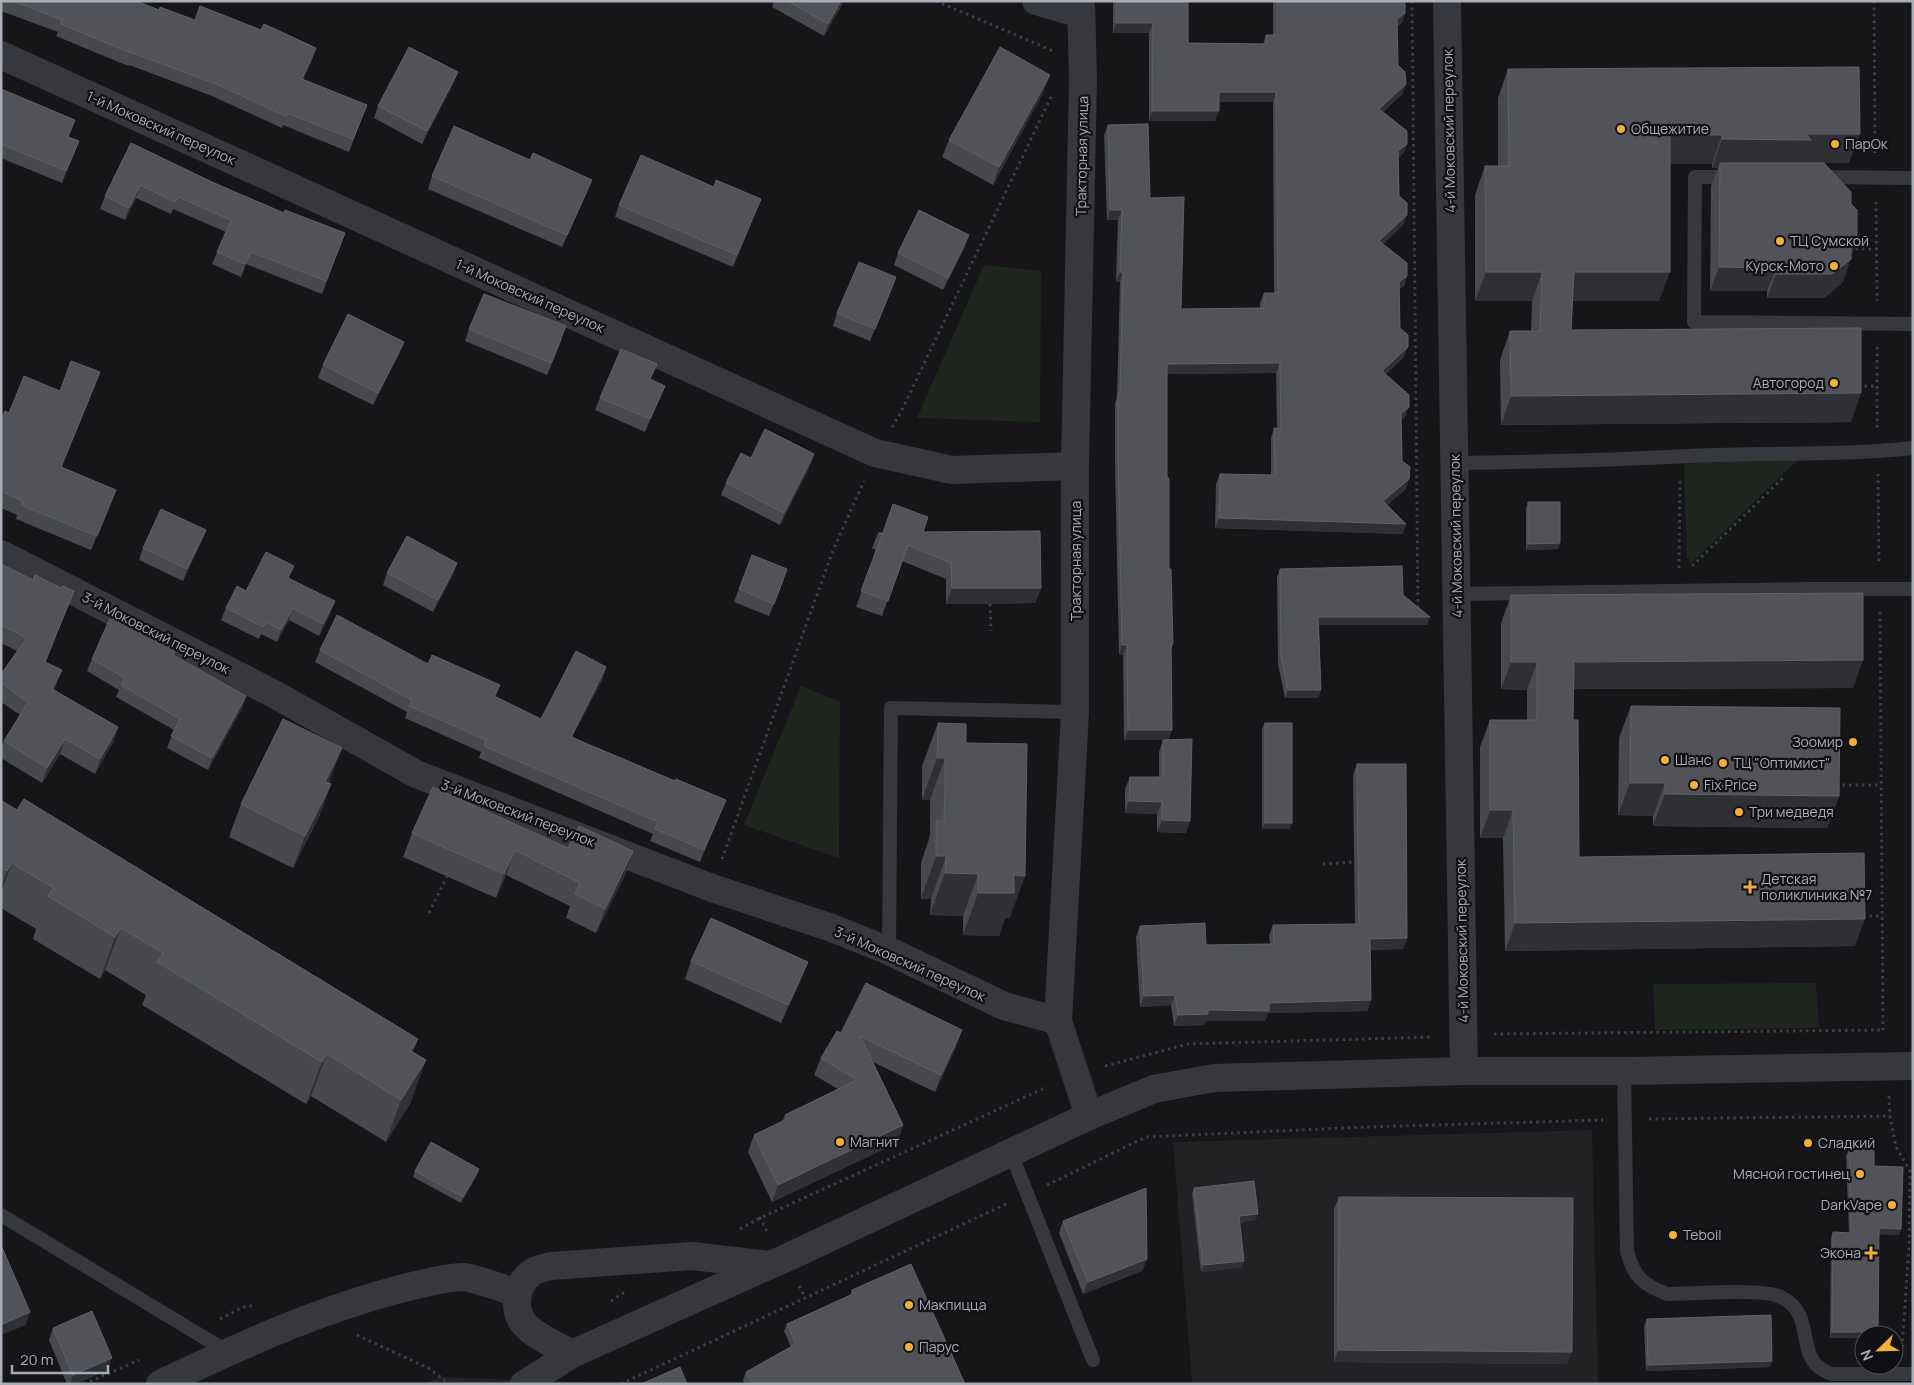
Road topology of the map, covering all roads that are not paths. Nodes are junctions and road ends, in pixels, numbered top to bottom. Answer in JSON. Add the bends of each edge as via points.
{"nodes":[{"id":1,"x":1036,"y":1,"type":"edge"},
{"id":2,"x":1447,"y":1,"type":"edge"},
{"id":3,"x":1081,"y":8,"type":"edge"},
{"id":4,"x":1,"y":55,"type":"edge"},
{"id":5,"x":1742,"y":177,"type":"edge"},
{"id":6,"x":1809,"y":177,"type":"edge"},
{"id":7,"x":1913,"y":178,"type":"edge"},
{"id":8,"x":1913,"y":324,"type":"edge"},
{"id":9,"x":1913,"y":448,"type":"edge"},
{"id":10,"x":1455,"y":463,"type":"junction"},
{"id":11,"x":1075,"y":466,"type":"junction"},
{"id":12,"x":1,"y":554,"type":"edge"},
{"id":13,"x":1913,"y":589,"type":"edge"},
{"id":14,"x":1456,"y":594,"type":"junction"},
{"id":15,"x":1075,"y":712,"type":"junction"},
{"id":16,"x":889,"y":951,"type":"junction"},
{"id":17,"x":1058,"y":1021,"type":"junction"},
{"id":18,"x":1900,"y":1066,"type":"edge"},
{"id":19,"x":1464,"y":1071,"type":"junction"},
{"id":20,"x":1624,"y":1071,"type":"junction"},
{"id":21,"x":1088,"y":1116,"type":"junction"},
{"id":22,"x":1011,"y":1153,"type":"junction"},
{"id":23,"x":1,"y":1215,"type":"edge"},
{"id":24,"x":777,"y":1262,"type":"junction"},
{"id":25,"x":518,"y":1293,"type":"junction"},
{"id":26,"x":228,"y":1352,"type":"junction"},
{"id":27,"x":572,"y":1354,"type":"junction"},
{"id":28,"x":1093,"y":1360,"type":"dead end"},
{"id":29,"x":1907,"y":1374,"type":"edge"},
{"id":30,"x":160,"y":1384,"type":"edge"},
{"id":31,"x":524,"y":1384,"type":"edge"}],
"edges":[{"from":1,"to":3,"type":"street"},
{"from":2,"to":10,"type":"street","name":"4-й Моковский переулок"},
{"from":3,"to":11,"type":"street","name":"Тракторная улица","via":[[1083,62]]},
{"from":4,"to":11,"type":"street","name":"1-й Моковский переулок","via":[[875,453],[952,470]]},
{"from":5,"to":8,"type":"lane","via":[[1695,177],[1694,322]]},
{"from":6,"to":7,"type":"lane"},
{"from":9,"to":10,"type":"lane","via":[[1878,452]]},
{"from":10,"to":14,"type":"street","name":"4-й Моковский переулок"},
{"from":11,"to":15,"type":"street","name":"Тракторная улица"},
{"from":12,"to":16,"type":"street","name":"3-й Моковский переулок","via":[[274,694],[416,774],[712,888],[832,928]]},
{"from":13,"to":14,"type":"lane"},
{"from":14,"to":19,"type":"street","name":"4-й Моковский переулок"},
{"from":15,"to":16,"type":"lane","via":[[891,708]]},
{"from":15,"to":17,"type":"street","name":"Тракторная улица"},
{"from":16,"to":17,"type":"street","name":"3-й Моковский переулок","via":[[1004,1006]]},
{"from":17,"to":21,"type":"street","name":"Тракторная улица"},
{"from":18,"to":20,"type":"street"},
{"from":19,"to":20,"type":"street"},
{"from":19,"to":21,"type":"street","via":[[1214,1078],[1154,1089]]},
{"from":20,"to":29,"type":"lane","via":[[1627,1251],[1639,1278],[1667,1294],[1765,1292],[1794,1308],[1803,1322],[1809,1356],[1822,1371],[1832,1374]]},
{"from":21,"to":22,"type":"street"},
{"from":22,"to":24,"type":"street"},
{"from":22,"to":28,"type":"lane"},
{"from":23,"to":26,"type":"lane"},
{"from":24,"to":25,"type":"street","via":[[692,1256],[552,1266],[530,1274]]},
{"from":24,"to":27,"type":"street"},
{"from":25,"to":26,"type":"street","via":[[464,1277],[422,1284],[374,1296]]},
{"from":25,"to":27,"type":"street","via":[[519,1316],[526,1326]]},
{"from":26,"to":30,"type":"street"},
{"from":27,"to":31,"type":"street"}]}
